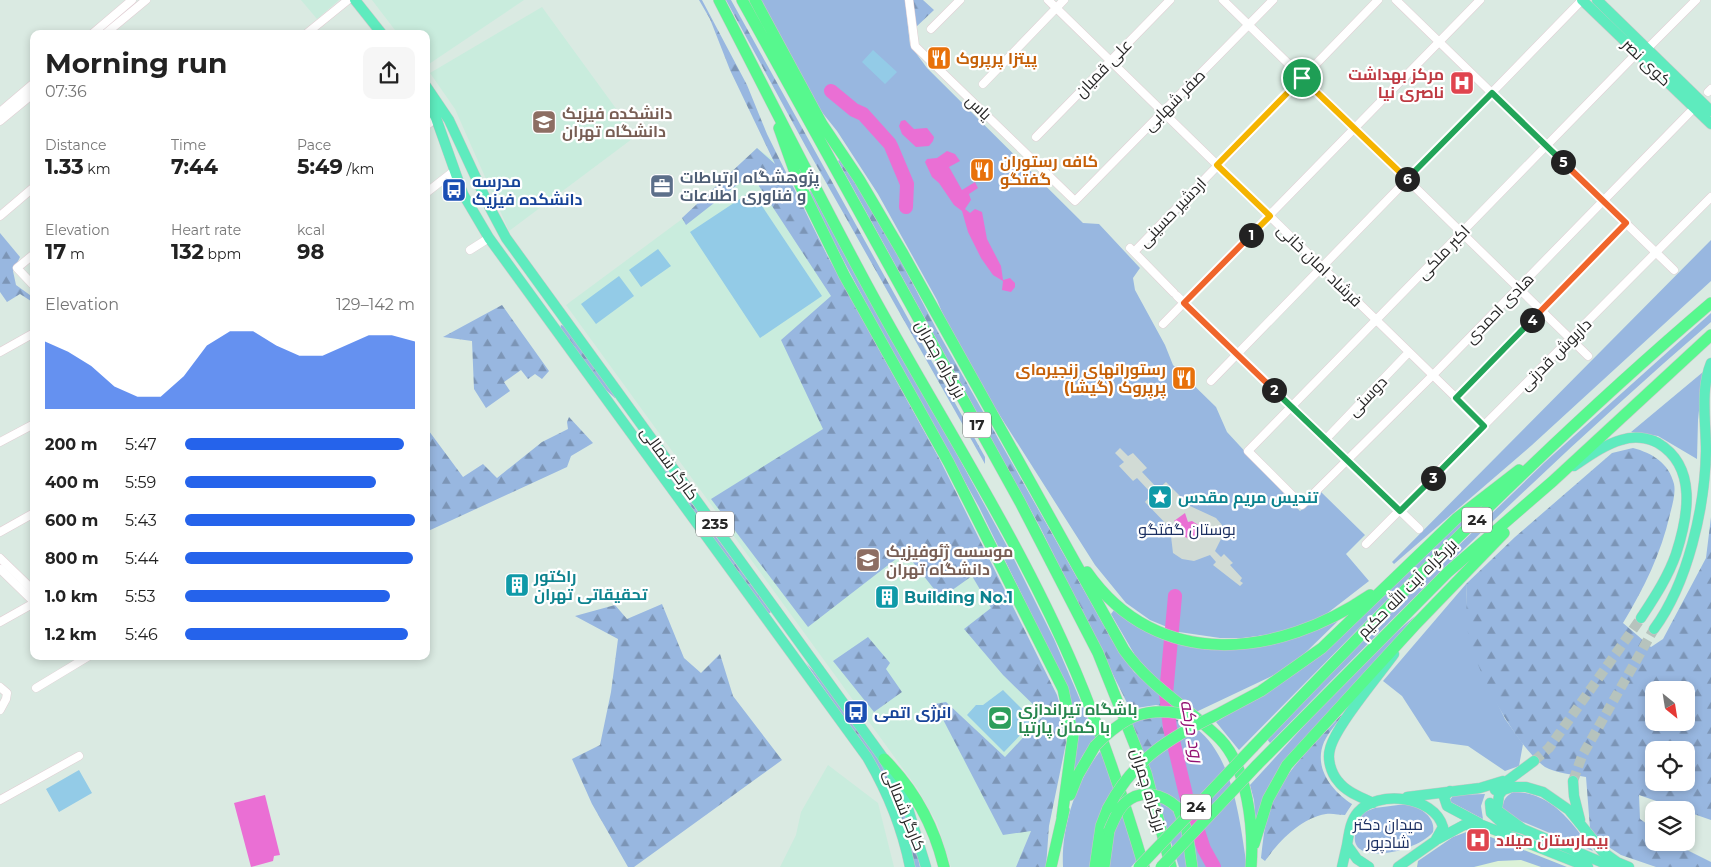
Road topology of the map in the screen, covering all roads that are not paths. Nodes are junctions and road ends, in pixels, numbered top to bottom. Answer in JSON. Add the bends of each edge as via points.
{"nodes":[{"id":1,"x":132,"y":0,"type":"edge"},
{"id":2,"x":146,"y":0,"type":"edge"},
{"id":3,"x":348,"y":0,"type":"edge"},
{"id":4,"x":355,"y":0,"type":"edge"},
{"id":5,"x":719,"y":0,"type":"edge"},
{"id":6,"x":742,"y":0,"type":"edge"},
{"id":7,"x":755,"y":0,"type":"edge"},
{"id":8,"x":909,"y":0,"type":"edge"},
{"id":9,"x":960,"y":0,"type":"edge"},
{"id":10,"x":1048,"y":0,"type":"edge"},
{"id":11,"x":1064,"y":0,"type":"edge"},
{"id":12,"x":1170,"y":0,"type":"edge"},
{"id":13,"x":1223,"y":0,"type":"edge"},
{"id":14,"x":1273,"y":0,"type":"edge"},
{"id":15,"x":1378,"y":0,"type":"edge"},
{"id":16,"x":1396,"y":0,"type":"edge"},
{"id":17,"x":1480,"y":0,"type":"edge"},
{"id":18,"x":1582,"y":0,"type":"edge"},
{"id":19,"x":1597,"y":0,"type":"edge"},
{"id":20,"x":1696,"y":0,"type":"edge"},
{"id":21,"x":1056,"y":8,"type":"junction"},
{"id":22,"x":1248,"y":25,"type":"junction"},
{"id":23,"x":931,"y":29,"type":"dead end"},
{"id":24,"x":97,"y":30,"type":"edge"},
{"id":25,"x":110,"y":30,"type":"edge"},
{"id":26,"x":311,"y":30,"type":"edge"},
{"id":27,"x":379,"y":30,"type":"edge"},
{"id":28,"x":1440,"y":42,"type":"junction"},
{"id":29,"x":1648,"y":49,"type":"junction"},
{"id":30,"x":1637,"y":53,"type":"junction"},
{"id":31,"x":1110,"y":61,"type":"junction"},
{"id":32,"x":1302,"y":78,"type":"junction"},
{"id":33,"x":762,"y":84,"type":"junction"},
{"id":34,"x":983,"y":84,"type":"dead end"},
{"id":35,"x":30,"y":86,"type":"edge"},
{"id":36,"x":430,"y":91,"type":"edge"},
{"id":37,"x":1492,"y":93,"type":"junction"},
{"id":38,"x":30,"y":96,"type":"edge"},
{"id":39,"x":430,"y":106,"type":"edge"},
{"id":40,"x":1694,"y":108,"type":"junction"},
{"id":41,"x":1711,"y":111,"type":"edge"},
{"id":42,"x":0,"y":112,"type":"edge"},
{"id":43,"x":1163,"y":112,"type":"junction"},
{"id":44,"x":436,"y":118,"type":"junction"},
{"id":45,"x":0,"y":121,"type":"edge"},
{"id":46,"x":430,"y":123,"type":"edge"},
{"id":47,"x":1711,"y":124,"type":"edge"},
{"id":48,"x":1355,"y":129,"type":"junction"},
{"id":49,"x":1036,"y":137,"type":"dead end"},
{"id":50,"x":1546,"y":146,"type":"junction"},
{"id":51,"x":461,"y":147,"type":"junction"},
{"id":52,"x":447,"y":152,"type":"junction"},
{"id":53,"x":1217,"y":165,"type":"junction"},
{"id":54,"x":454,"y":171,"type":"junction"},
{"id":55,"x":1408,"y":180,"type":"junction"},
{"id":56,"x":30,"y":190,"type":"edge"},
{"id":57,"x":430,"y":190,"type":"edge"},
{"id":58,"x":1711,"y":197,"type":"edge"},
{"id":59,"x":1075,"y":201,"type":"joint"},
{"id":60,"x":1603,"y":201,"type":"junction"},
{"id":61,"x":0,"y":216,"type":"edge"},
{"id":62,"x":1270,"y":216,"type":"junction"},
{"id":63,"x":1626,"y":223,"type":"junction"},
{"id":64,"x":1462,"y":233,"type":"junction"},
{"id":65,"x":489,"y":238,"type":"junction"},
{"id":66,"x":470,"y":250,"type":"dead end"},
{"id":67,"x":1656,"y":253,"type":"junction"},
{"id":68,"x":30,"y":257,"type":"edge"},
{"id":69,"x":1322,"y":267,"type":"junction"},
{"id":70,"x":1674,"y":270,"type":"dead end"},
{"id":71,"x":30,"y":282,"type":"edge"},
{"id":72,"x":1518,"y":288,"type":"junction"},
{"id":73,"x":1711,"y":297,"type":"edge"},
{"id":74,"x":1184,"y":303,"type":"junction"},
{"id":75,"x":1711,"y":303,"type":"edge"},
{"id":76,"x":1541,"y":310,"type":"junction"},
{"id":77,"x":1376,"y":320,"type":"junction"},
{"id":78,"x":1691,"y":320,"type":"junction"},
{"id":79,"x":1163,"y":324,"type":"dead end"},
{"id":80,"x":30,"y":335,"type":"edge"},
{"id":81,"x":1711,"y":335,"type":"edge"},
{"id":82,"x":1571,"y":339,"type":"junction"},
{"id":83,"x":0,"y":352,"type":"edge"},
{"id":84,"x":1409,"y":352,"type":"junction"},
{"id":85,"x":1237,"y":354,"type":"junction"},
{"id":86,"x":1588,"y":356,"type":"dead end"},
{"id":87,"x":1711,"y":363,"type":"edge"},
{"id":88,"x":1433,"y":375,"type":"junction"},
{"id":89,"x":1211,"y":381,"type":"dead end"},
{"id":90,"x":1456,"y":398,"type":"junction"},
{"id":91,"x":1292,"y":407,"type":"junction"},
{"id":92,"x":30,"y":426,"type":"edge"},
{"id":93,"x":1484,"y":426,"type":"junction"},
{"id":94,"x":1325,"y":440,"type":"junction"},
{"id":95,"x":1557,"y":440,"type":"junction"},
{"id":96,"x":0,"y":442,"type":"edge"},
{"id":97,"x":1347,"y":461,"type":"junction"},
{"id":98,"x":1553,"y":481,"type":"junction"},
{"id":99,"x":1302,"y":506,"type":"joint"},
{"id":100,"x":1400,"y":511,"type":"junction"},
{"id":101,"x":30,"y":515,"type":"edge"},
{"id":102,"x":1419,"y":529,"type":"dead end"},
{"id":103,"x":0,"y":532,"type":"edge"},
{"id":104,"x":1063,"y":537,"type":"junction"},
{"id":105,"x":1366,"y":544,"type":"dead end"},
{"id":106,"x":0,"y":558,"type":"edge"},
{"id":107,"x":0,"y":569,"type":"edge"},
{"id":108,"x":1392,"y":580,"type":"junction"},
{"id":109,"x":30,"y":587,"type":"edge"},
{"id":110,"x":30,"y":599,"type":"edge"},
{"id":111,"x":1652,"y":600,"type":"junction"},
{"id":112,"x":30,"y":605,"type":"edge"},
{"id":113,"x":1667,"y":608,"type":"junction"},
{"id":114,"x":1640,"y":618,"type":"tunnel mouth"},
{"id":115,"x":0,"y":622,"type":"edge"},
{"id":116,"x":1416,"y":624,"type":"junction"},
{"id":117,"x":1654,"y":629,"type":"tunnel mouth"},
{"id":118,"x":803,"y":645,"type":"junction"},
{"id":119,"x":792,"y":653,"type":"junction"},
{"id":120,"x":85,"y":660,"type":"edge"},
{"id":121,"x":0,"y":688,"type":"edge"},
{"id":122,"x":36,"y":688,"type":"dead end"},
{"id":123,"x":0,"y":710,"type":"edge"},
{"id":124,"x":1193,"y":716,"type":"junction"},
{"id":125,"x":79,"y":756,"type":"dead end"},
{"id":126,"x":884,"y":759,"type":"junction"},
{"id":127,"x":1534,"y":761,"type":"tunnel mouth"},
{"id":128,"x":1507,"y":780,"type":"junction"},
{"id":129,"x":1573,"y":781,"type":"tunnel mouth"},
{"id":130,"x":1450,"y":792,"type":"junction"},
{"id":131,"x":1404,"y":798,"type":"junction"},
{"id":132,"x":0,"y":800,"type":"edge"},
{"id":133,"x":1373,"y":803,"type":"junction"},
{"id":134,"x":1062,"y":817,"type":"junction"},
{"id":135,"x":1581,"y":823,"type":"junction"},
{"id":136,"x":1482,"y":825,"type":"junction"},
{"id":137,"x":1523,"y":829,"type":"junction"},
{"id":138,"x":1435,"y":840,"type":"junction"},
{"id":139,"x":1057,"y":843,"type":"junction"},
{"id":140,"x":1347,"y":845,"type":"junction"},
{"id":141,"x":1252,"y":848,"type":"junction"},
{"id":142,"x":910,"y":867,"type":"edge"},
{"id":143,"x":926,"y":867,"type":"edge"},
{"id":144,"x":944,"y":867,"type":"edge"},
{"id":145,"x":1051,"y":867,"type":"edge"},
{"id":146,"x":1057,"y":867,"type":"edge"},
{"id":147,"x":1095,"y":867,"type":"edge"},
{"id":148,"x":1104,"y":867,"type":"edge"},
{"id":149,"x":1139,"y":867,"type":"edge"},
{"id":150,"x":1144,"y":867,"type":"edge"},
{"id":151,"x":1161,"y":867,"type":"edge"},
{"id":152,"x":1172,"y":867,"type":"edge"},
{"id":153,"x":1192,"y":867,"type":"edge"},
{"id":154,"x":1250,"y":867,"type":"edge"},
{"id":155,"x":1342,"y":867,"type":"edge"},
{"id":156,"x":1369,"y":867,"type":"edge"},
{"id":157,"x":1398,"y":867,"type":"edge"},
{"id":158,"x":1588,"y":867,"type":"edge"},
{"id":159,"x":1613,"y":867,"type":"edge"},
{"id":160,"x":1629,"y":867,"type":"edge"}],
"edges":[{"from":1,"to":24,"type":"street"},
{"from":2,"to":25,"type":"street"},
{"from":3,"to":26,"type":"street"},
{"from":4,"to":27,"type":"main road"},
{"from":5,"to":33,"type":"highway","name":"بزرگراه چمران","number":"17"},
{"from":6,"to":152,"type":"highway","name":"بزرگراه چمران","number":"17","via":[[1020,502],[1098,653],[1146,773]]},
{"from":7,"to":104,"type":"highway","via":[[822,124],[859,179]]},
{"from":8,"to":59,"type":"street","name":"یاس","via":[[915,46]]},
{"from":9,"to":23,"type":"street"},
{"from":10,"to":21,"type":"street","name":"فرشاد امان خانی"},
{"from":11,"to":21,"type":"street"},
{"from":12,"to":31,"type":"street","name":"علی قمیان"},
{"from":13,"to":22,"type":"street"},
{"from":14,"to":22,"type":"street","name":"صفر شهابی"},
{"from":15,"to":32,"type":"street","name":"اردشیر حسینی"},
{"from":16,"to":28,"type":"street"},
{"from":17,"to":28,"type":"street"},
{"from":18,"to":30,"type":"main road","name":"کوی نصر"},
{"from":18,"to":37,"type":"street"},
{"from":19,"to":29,"type":"main road","name":"کوی نصر"},
{"from":20,"to":29,"type":"street"},
{"from":21,"to":31,"type":"street","name":"فرشاد امان خانی"},
{"from":21,"to":34,"type":"street"},
{"from":22,"to":32,"type":"street"},
{"from":22,"to":43,"type":"street","name":"صفر شهابی"},
{"from":28,"to":37,"type":"street"},
{"from":28,"to":48,"type":"street"},
{"from":29,"to":41,"type":"main road","name":"کوی نصر"},
{"from":30,"to":40,"type":"main road","name":"کوی نصر"},
{"from":30,"to":50,"type":"street","name":"اکبر ملکی"},
{"from":31,"to":43,"type":"street","name":"فرشاد امان خانی"},
{"from":31,"to":49,"type":"street","name":"علی قمیان"},
{"from":32,"to":48,"type":"street"},
{"from":32,"to":53,"type":"street","name":"اردشیر حسینی"},
{"from":33,"to":134,"type":"highway","via":[[798,181],[822,232],[949,463],[1063,689],[1073,736]]},
{"from":33,"to":150,"type":"highway","name":"بزرگراه چمران","number":"17","via":[[870,292],[984,490],[1039,596],[1075,671],[1122,794]]},
{"from":35,"to":42,"type":"street"},
{"from":36,"to":51,"type":"main road","name":"کارگر شمالی","number":"235","via":[[445,112]]},
{"from":37,"to":50,"type":"street"},
{"from":37,"to":55,"type":"street"},
{"from":38,"to":45,"type":"street"},
{"from":39,"to":44,"type":"main road","name":"کارگر شمالی","number":"235"},
{"from":40,"to":47,"type":"main road","name":"کوی نصر"},
{"from":40,"to":60,"type":"street","name":"هادی احمدی"},
{"from":43,"to":53,"type":"street","name":"فرشاد امان خانی"},
{"from":43,"to":59,"type":"street","name":"صفر شهابی"},
{"from":44,"to":46,"type":"street"},
{"from":44,"to":52,"type":"main road","name":"کارگر شمالی","number":"235"},
{"from":48,"to":55,"type":"street"},
{"from":48,"to":62,"type":"street"},
{"from":50,"to":60,"type":"street"},
{"from":50,"to":64,"type":"street","name":"اکبر ملکی"},
{"from":51,"to":52,"type":"main road","via":[[454,146]]},
{"from":51,"to":118,"type":"main road","name":"کارگر شمالی","number":"235","via":[[506,238]]},
{"from":52,"to":54,"type":"main road","name":"کارگر شمالی","number":"235"},
{"from":53,"to":62,"type":"street","name":"فرشاد امان خانی"},
{"from":53,"to":74,"type":"street","name":"اردشیر حسینی","via":[[1132,250]]},
{"from":54,"to":57,"type":"street"},
{"from":54,"to":65,"type":"main road","name":"کارگر شمالی","number":"235"},
{"from":55,"to":64,"type":"street"},
{"from":55,"to":69,"type":"street"},
{"from":56,"to":61,"type":"street"},
{"from":58,"to":67,"type":"street","name":"داریوش قدرتی"},
{"from":60,"to":63,"type":"street"},
{"from":60,"to":72,"type":"street","name":"هادی احمدی"},
{"from":62,"to":69,"type":"street","name":"فرشاد امان خانی"},
{"from":62,"to":74,"type":"street"},
{"from":63,"to":67,"type":"street"},
{"from":63,"to":76,"type":"street"},
{"from":64,"to":72,"type":"street"},
{"from":64,"to":77,"type":"street","name":"اکبر ملکی"},
{"from":65,"to":66,"type":"street"},
{"from":65,"to":119,"type":"main road","name":"کارگر شمالی","number":"235"},
{"from":67,"to":70,"type":"street"},
{"from":67,"to":82,"type":"street","name":"داریوش قدرتی"},
{"from":68,"to":71,"type":"street","via":[[17,268]]},
{"from":69,"to":77,"type":"street","name":"فرشاد امان خانی"},
{"from":69,"to":85,"type":"street"},
{"from":72,"to":76,"type":"street"},
{"from":72,"to":88,"type":"street","name":"هادی احمدی"},
{"from":73,"to":78,"type":"main road"},
{"from":74,"to":79,"type":"street"},
{"from":74,"to":85,"type":"street"},
{"from":75,"to":78,"type":"highway","name":"بزرگراه آیت الله حکیم","number":"24"},
{"from":76,"to":82,"type":"street"},
{"from":76,"to":90,"type":"street"},
{"from":77,"to":84,"type":"street","name":"فرشاد امان خانی"},
{"from":77,"to":91,"type":"street","name":"اکبر ملکی"},
{"from":78,"to":95,"type":"highway","name":"بزرگراه آیت الله حکیم","number":"24"},
{"from":80,"to":83,"type":"street"},
{"from":81,"to":98,"type":"highway","name":"بزرگراه آیت الله حکیم","number":"24"},
{"from":82,"to":86,"type":"street"},
{"from":82,"to":93,"type":"street","name":"داریوش قدرتی"},
{"from":84,"to":88,"type":"street","name":"فرشاد امان خانی"},
{"from":84,"to":94,"type":"street","name":"دوستی"},
{"from":85,"to":89,"type":"street"},
{"from":85,"to":91,"type":"street"},
{"from":87,"to":113,"type":"main road","via":[[1705,397],[1705,476],[1700,519],[1686,565]]},
{"from":88,"to":90,"type":"street","name":"فرشاد امان خانی"},
{"from":88,"to":97,"type":"street","name":"هادی احمدی"},
{"from":90,"to":93,"type":"street","name":"فرشاد امان خانی"},
{"from":91,"to":94,"type":"street"},
{"from":91,"to":99,"type":"street","name":"اکبر ملکی","via":[[1248,451]]},
{"from":92,"to":96,"type":"street"},
{"from":93,"to":100,"type":"street","name":"داریوش قدرتی"},
{"from":94,"to":97,"type":"street"},
{"from":95,"to":108,"type":"highway","via":[[1456,518]]},
{"from":95,"to":149,"type":"highway","name":"بزرگراه آیت الله حکیم","number":"24","bridge":true,"via":[[1367,627]]},
{"from":97,"to":99,"type":"street","name":"هادی احمدی"},
{"from":97,"to":100,"type":"street"},
{"from":98,"to":111,"type":"main road","via":[[1602,447],[1622,439],[1654,441],[1674,456],[1685,474],[1687,486],[1684,523],[1676,555]]},
{"from":98,"to":116,"type":"highway"},
{"from":98,"to":151,"type":"highway","name":"بزرگراه آیت الله حکیم","number":"24","bridge":true,"via":[[1448,572]]},
{"from":100,"to":102,"type":"street"},
{"from":100,"to":105,"type":"street","name":"داریوش قدرتی"},
{"from":101,"to":103,"type":"street"},
{"from":104,"to":108,"type":"highway","via":[[1091,577],[1118,607],[1155,631],[1216,644],[1270,640],[1307,630],[1333,618]]},
{"from":104,"to":124,"type":"highway","via":[[1124,650],[1154,685]]},
{"from":106,"to":109,"type":"street"},
{"from":107,"to":110,"type":"street"},
{"from":108,"to":147,"type":"highway","bridge":true,"via":[[1322,648],[1268,686],[1154,750],[1124,780],[1108,808],[1100,826]]},
{"from":111,"to":113,"type":"main road"},
{"from":111,"to":114,"type":"main road"},
{"from":112,"to":115,"type":"street"},
{"from":113,"to":117,"type":"main road"},
{"from":116,"to":133,"type":"main road","via":[[1336,734],[1329,751],[1333,774],[1338,782],[1348,791]]},
{"from":116,"to":141,"type":"highway","via":[[1287,765],[1268,799]]},
{"from":118,"to":119,"type":"main road"},
{"from":118,"to":126,"type":"main road","name":"کارگر شمالی","number":"235"},
{"from":119,"to":142,"type":"main road","name":"کارگر شمالی","number":"235","via":[[847,727],[884,786],[901,830]]},
{"from":120,"to":122,"type":"street"},
{"from":121,"to":123,"type":"street","via":[[6,693],[6,699]]},
{"from":124,"to":134,"type":"highway","bridge":true,"via":[[1158,711],[1144,713],[1118,725],[1095,746],[1078,775]]},
{"from":124,"to":141,"type":"highway","via":[[1220,740],[1238,771],[1245,792]]},
{"from":125,"to":132,"type":"street"},
{"from":126,"to":143,"type":"main road","name":"کارگر شمالی","number":"235","via":[[906,802]]},
{"from":126,"to":144,"type":"highway","via":[[914,796]]},
{"from":127,"to":128,"type":"main road"},
{"from":128,"to":130,"type":"main road"},
{"from":128,"to":137,"type":"main road","via":[[1493,792],[1491,812],[1502,823]]},
{"from":129,"to":135,"type":"main road"},
{"from":130,"to":131,"type":"main road"},
{"from":130,"to":136,"type":"main road","via":[[1444,797],[1447,806]]},
{"from":131,"to":133,"type":"main road"},
{"from":131,"to":138,"type":"main road","via":[[1423,804],[1440,819],[1443,827]]},
{"from":133,"to":140,"type":"main road","via":[[1354,817]]},
{"from":134,"to":139,"type":"highway"},
{"from":135,"to":137,"type":"main road","via":[[1563,805],[1543,792],[1512,786],[1499,795],[1497,810]]},
{"from":135,"to":160,"type":"main road","via":[[1603,852]]},
{"from":136,"to":138,"type":"main road","via":[[1464,825]]},
{"from":136,"to":158,"type":"main road"},
{"from":137,"to":159,"type":"main road"},
{"from":138,"to":157,"type":"main road"},
{"from":139,"to":145,"type":"highway"},
{"from":139,"to":146,"type":"highway"},
{"from":140,"to":155,"type":"main road"},
{"from":140,"to":156,"type":"main road","via":[[1357,859]]},
{"from":141,"to":154,"type":"highway"},
{"from":148,"to":153,"type":"highway","bridge":true,"via":[[1109,831],[1123,804],[1145,794],[1159,795],[1178,808],[1187,831]]}]}
